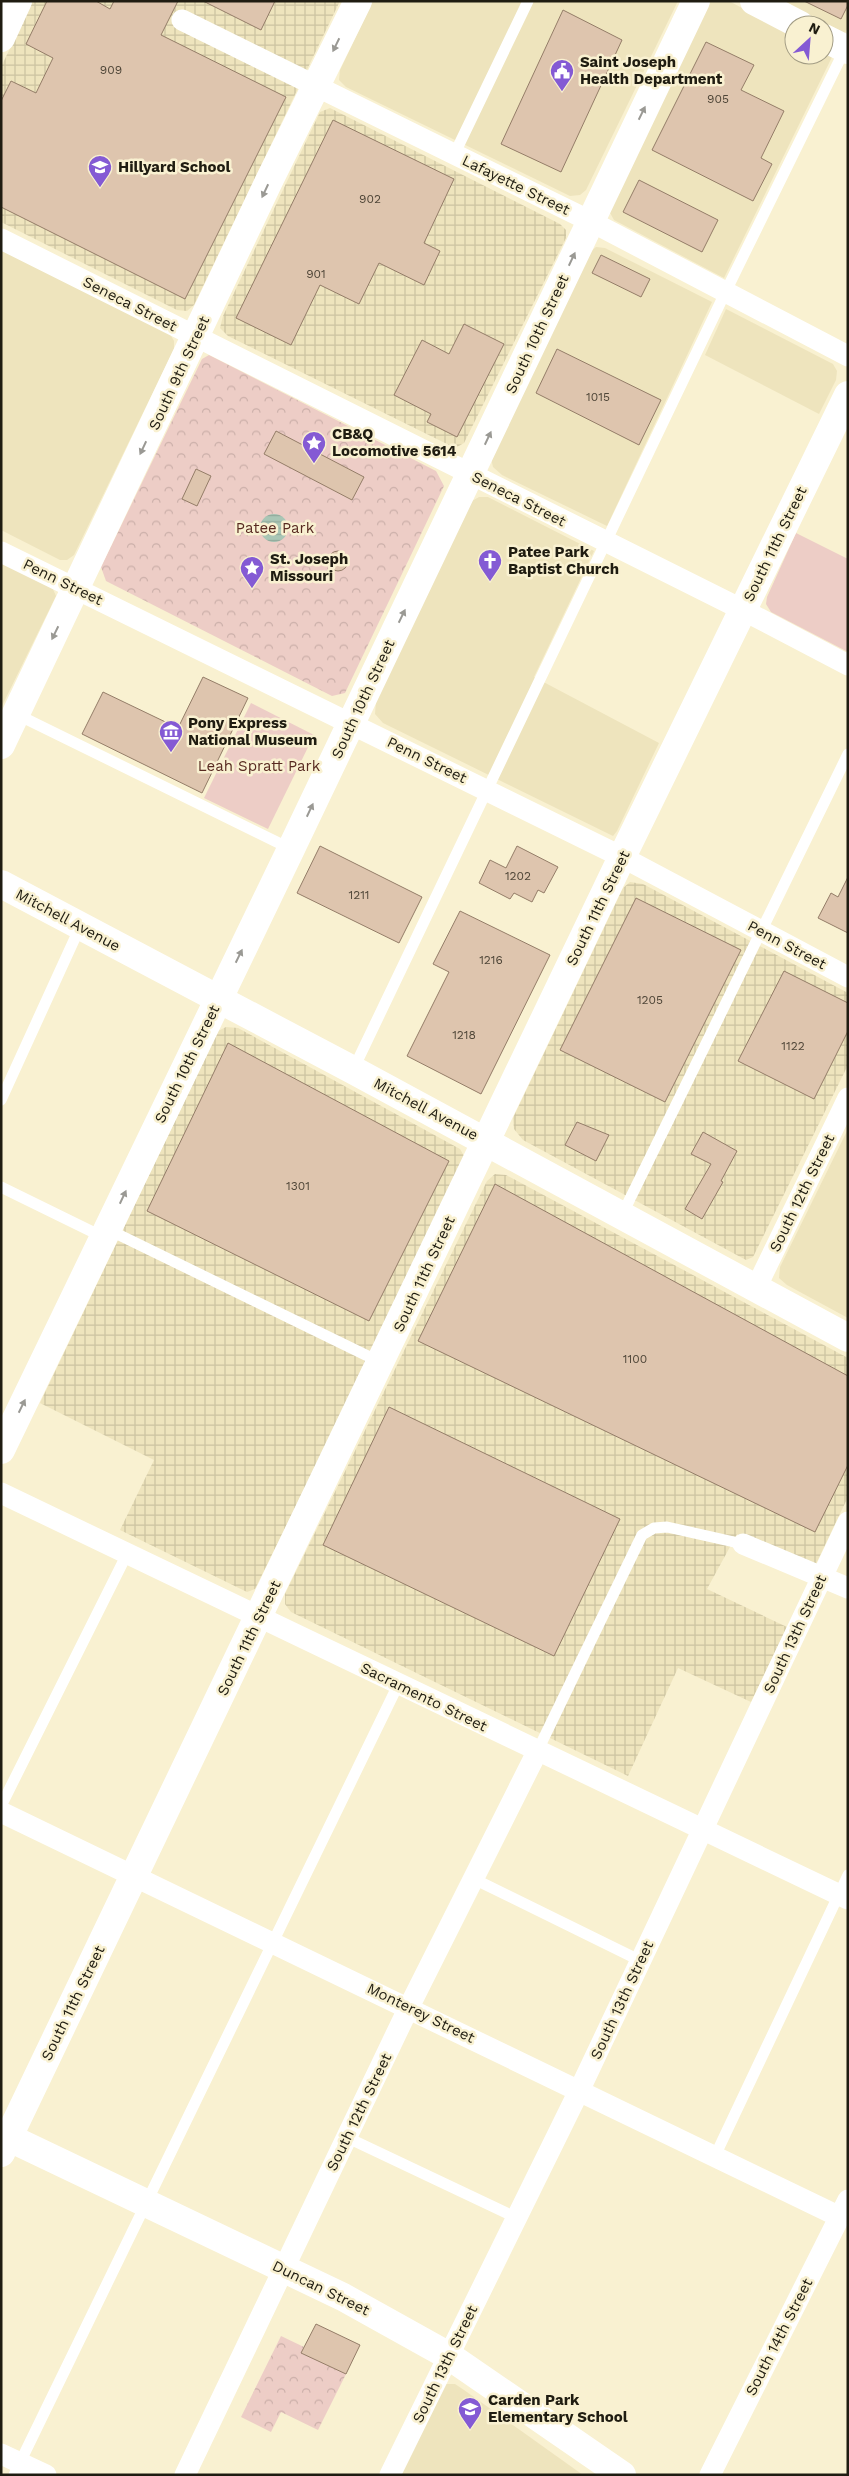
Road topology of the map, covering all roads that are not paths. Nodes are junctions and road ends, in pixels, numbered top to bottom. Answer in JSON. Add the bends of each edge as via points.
{"nodes":[{"id":1,"x":18,"y":1,"type":"edge"},
{"id":2,"x":358,"y":1,"type":"edge"},
{"id":3,"x":528,"y":1,"type":"edge"},
{"id":4,"x":696,"y":1,"type":"edge"},
{"id":5,"x":754,"y":1,"type":"edge"},
{"id":6,"x":784,"y":17,"type":"edge"},
{"id":7,"x":182,"y":20,"type":"dead end"},
{"id":8,"x":1,"y":38,"type":"edge"},
{"id":9,"x":841,"y":45,"type":"edge"},
{"id":10,"x":317,"y":85,"type":"junction"},
{"id":11,"x":454,"y":154,"type":"junction"},
{"id":12,"x":590,"y":221,"type":"junction"},
{"id":13,"x":1,"y":239,"type":"edge"},
{"id":14,"x":724,"y":293,"type":"junction"},
{"id":15,"x":196,"y":337,"type":"junction"},
{"id":16,"x":848,"y":356,"type":"edge"},
{"id":17,"x":848,"y":395,"type":"edge"},
{"id":18,"x":470,"y":475,"type":"junction"},
{"id":19,"x":606,"y":543,"type":"junction"},
{"id":20,"x":1,"y":552,"type":"edge"},
{"id":21,"x":76,"y":589,"type":"junction"},
{"id":22,"x":743,"y":610,"type":"junction"},
{"id":23,"x":848,"y":665,"type":"edge"},
{"id":24,"x":16,"y":714,"type":"junction"},
{"id":25,"x":351,"y":723,"type":"junction"},
{"id":26,"x":1,"y":745,"type":"edge"},
{"id":27,"x":848,"y":754,"type":"edge"},
{"id":28,"x":487,"y":790,"type":"junction"},
{"id":29,"x":292,"y":850,"type":"junction"},
{"id":30,"x":622,"y":857,"type":"junction"},
{"id":31,"x":1,"y":884,"type":"edge"},
{"id":32,"x":80,"y":927,"type":"junction"},
{"id":33,"x":760,"y":930,"type":"junction"},
{"id":34,"x":848,"y":977,"type":"edge"},
{"id":35,"x":218,"y":1000,"type":"junction"},
{"id":36,"x":353,"y":1070,"type":"junction"},
{"id":37,"x":848,"y":1098,"type":"edge"},
{"id":38,"x":1,"y":1100,"type":"edge"},
{"id":39,"x":487,"y":1142,"type":"junction"},
{"id":40,"x":1,"y":1187,"type":"edge"},
{"id":41,"x":622,"y":1216,"type":"junction"},
{"id":42,"x":105,"y":1233,"type":"junction"},
{"id":43,"x":756,"y":1288,"type":"junction"},
{"id":44,"x":848,"y":1338,"type":"edge"},
{"id":45,"x":381,"y":1363,"type":"junction"},
{"id":46,"x":1,"y":1450,"type":"edge"},
{"id":47,"x":1,"y":1493,"type":"edge"},
{"id":48,"x":848,"y":1522,"type":"edge"},
{"id":49,"x":743,"y":1544,"type":"joint"},
{"id":50,"x":127,"y":1554,"type":"junction"},
{"id":51,"x":822,"y":1578,"type":"junction"},
{"id":52,"x":848,"y":1588,"type":"edge"},
{"id":53,"x":259,"y":1617,"type":"junction"},
{"id":54,"x":398,"y":1685,"type":"junction"},
{"id":55,"x":538,"y":1752,"type":"junction"},
{"id":56,"x":1,"y":1806,"type":"edge"},
{"id":57,"x":1,"y":1812,"type":"edge"},
{"id":58,"x":702,"y":1830,"type":"junction"},
{"id":59,"x":134,"y":1875,"type":"junction"},
{"id":60,"x":848,"y":1875,"type":"edge"},
{"id":61,"x":474,"y":1879,"type":"junction"},
{"id":62,"x":843,"y":1897,"type":"edge"},
{"id":63,"x":273,"y":1942,"type":"junction"},
{"id":64,"x":641,"y":1961,"type":"junction"},
{"id":65,"x":409,"y":2007,"type":"junction"},
{"id":66,"x":579,"y":2091,"type":"junction"},
{"id":67,"x":346,"y":2137,"type":"junction"},
{"id":68,"x":4,"y":2142,"type":"edge"},
{"id":69,"x":715,"y":2156,"type":"junction"},
{"id":70,"x":147,"y":2202,"type":"junction"},
{"id":71,"x":844,"y":2208,"type":"edge"},
{"id":72,"x":517,"y":2218,"type":"junction"},
{"id":73,"x":283,"y":2269,"type":"junction"},
{"id":74,"x":449,"y":2356,"type":"junction"},
{"id":75,"x":11,"y":2464,"type":"edge"},
{"id":76,"x":46,"y":2475,"type":"edge"},
{"id":77,"x":185,"y":2475,"type":"edge"},
{"id":78,"x":390,"y":2475,"type":"edge"},
{"id":79,"x":622,"y":2475,"type":"edge"},
{"id":80,"x":710,"y":2475,"type":"edge"}],
"edges":[{"from":1,"to":8,"type":"main road"},
{"from":2,"to":10,"type":"main road","name":"South 9th Street","one_way":true},
{"from":3,"to":11,"type":"lane"},
{"from":12,"to":4,"type":"main road","name":"South 10th Street","one_way":true},
{"from":5,"to":6,"type":"main road"},
{"from":7,"to":10,"type":"street","name":"Lafayette Street"},
{"from":9,"to":14,"type":"lane"},
{"from":10,"to":11,"type":"street","name":"Lafayette Street"},
{"from":10,"to":15,"type":"main road","name":"South 9th Street","one_way":true},
{"from":11,"to":12,"type":"street","name":"Lafayette Street"},
{"from":12,"to":14,"type":"street","name":"Lafayette Street"},
{"from":18,"to":12,"type":"main road","name":"South 10th Street","one_way":true},
{"from":13,"to":15,"type":"street","name":"Seneca Street"},
{"from":14,"to":16,"type":"street","name":"Lafayette Street"},
{"from":14,"to":19,"type":"lane"},
{"from":15,"to":18,"type":"street","name":"Seneca Street"},
{"from":15,"to":21,"type":"main road","name":"South 9th Street","one_way":true},
{"from":17,"to":22,"type":"main road","name":"South 11th Street"},
{"from":18,"to":19,"type":"street","name":"Seneca Street"},
{"from":25,"to":18,"type":"main road","name":"South 10th Street","one_way":true},
{"from":19,"to":22,"type":"street","name":"Seneca Street"},
{"from":19,"to":28,"type":"lane"},
{"from":20,"to":21,"type":"street","name":"Penn Street"},
{"from":21,"to":24,"type":"main road","name":"South 9th Street","one_way":true},
{"from":21,"to":25,"type":"street","name":"Penn Street"},
{"from":22,"to":23,"type":"street","name":"Seneca Street"},
{"from":22,"to":30,"type":"main road","name":"South 11th Street"},
{"from":24,"to":26,"type":"main road","name":"South 9th Street"},
{"from":24,"to":29,"type":"lane"},
{"from":25,"to":28,"type":"street","name":"Penn Street"},
{"from":29,"to":25,"type":"main road","name":"South 10th Street","one_way":true},
{"from":27,"to":33,"type":"lane"},
{"from":28,"to":30,"type":"street","name":"Penn Street"},
{"from":28,"to":36,"type":"lane"},
{"from":35,"to":29,"type":"main road","name":"South 10th Street","one_way":true},
{"from":30,"to":33,"type":"street","name":"Penn Street"},
{"from":30,"to":39,"type":"main road","name":"South 11th Street"},
{"from":31,"to":32,"type":"main road","name":"Mitchell Avenue"},
{"from":32,"to":35,"type":"main road","name":"Mitchell Avenue"},
{"from":32,"to":38,"type":"lane"},
{"from":33,"to":34,"type":"street","name":"Penn Street"},
{"from":33,"to":41,"type":"lane"},
{"from":35,"to":36,"type":"main road","name":"Mitchell Avenue"},
{"from":42,"to":35,"type":"main road","name":"South 10th Street","one_way":true},
{"from":36,"to":39,"type":"main road","name":"Mitchell Avenue"},
{"from":37,"to":43,"type":"street","name":"South 12th Street"},
{"from":39,"to":41,"type":"main road","name":"Mitchell Avenue"},
{"from":39,"to":45,"type":"main road","name":"South 11th Street"},
{"from":40,"to":42,"type":"lane"},
{"from":41,"to":43,"type":"main road","name":"Mitchell Avenue"},
{"from":42,"to":45,"type":"lane"},
{"from":46,"to":42,"type":"main road","name":"South 10th Street","one_way":true},
{"from":43,"to":44,"type":"main road","name":"Mitchell Avenue"},
{"from":45,"to":53,"type":"main road","name":"South 11th Street"},
{"from":47,"to":50,"type":"street","name":"Sacramento Street"},
{"from":48,"to":51,"type":"street","name":"South 13th Street"},
{"from":49,"to":51,"type":"street"},
{"from":49,"to":55,"type":"lane","via":[[667,1527],[654,1528],[642,1535]]},
{"from":50,"to":53,"type":"street","name":"Sacramento Street"},
{"from":50,"to":56,"type":"lane"},
{"from":51,"to":52,"type":"street"},
{"from":51,"to":58,"type":"street","name":"South 13th Street"},
{"from":53,"to":54,"type":"street","name":"Sacramento Street"},
{"from":53,"to":59,"type":"main road","name":"South 11th Street"},
{"from":54,"to":55,"type":"street","name":"Sacramento Street"},
{"from":54,"to":63,"type":"lane"},
{"from":55,"to":58,"type":"street","name":"Sacramento Street"},
{"from":55,"to":61,"type":"street","name":"South 12th Street"},
{"from":57,"to":59,"type":"street","name":"Monterey Street"},
{"from":58,"to":62,"type":"street","name":"Sacramento Street"},
{"from":58,"to":64,"type":"street","name":"South 13th Street"},
{"from":59,"to":63,"type":"street","name":"Monterey Street"},
{"from":59,"to":68,"type":"main road","name":"South 11th Street"},
{"from":60,"to":62,"type":"lane"},
{"from":61,"to":64,"type":"lane"},
{"from":61,"to":65,"type":"street","name":"South 12th Street"},
{"from":62,"to":69,"type":"lane"},
{"from":63,"to":65,"type":"street","name":"Monterey Street"},
{"from":63,"to":70,"type":"lane"},
{"from":64,"to":66,"type":"street","name":"South 13th Street"},
{"from":65,"to":66,"type":"street","name":"Monterey Street"},
{"from":65,"to":67,"type":"street","name":"South 12th Street"},
{"from":66,"to":69,"type":"street","name":"Monterey Street"},
{"from":66,"to":72,"type":"street","name":"South 13th Street"},
{"from":67,"to":72,"type":"lane"},
{"from":67,"to":73,"type":"street","name":"South 12th Street"},
{"from":68,"to":70,"type":"main road","name":"Duncan Street"},
{"from":69,"to":71,"type":"street","name":"Monterey Street"},
{"from":70,"to":73,"type":"main road","name":"Duncan Street"},
{"from":70,"to":75,"type":"lane"},
{"from":71,"to":80,"type":"street","name":"South 14th Street"},
{"from":72,"to":74,"type":"street","name":"South 13th Street"},
{"from":73,"to":74,"type":"main road","name":"Duncan Street","via":[[343,2297]]},
{"from":73,"to":77,"type":"street","name":"South 12th Street"},
{"from":74,"to":78,"type":"street","name":"South 13th Street"},
{"from":74,"to":79,"type":"main road","name":"Duncan Street"},
{"from":75,"to":76,"type":"street"}]}
